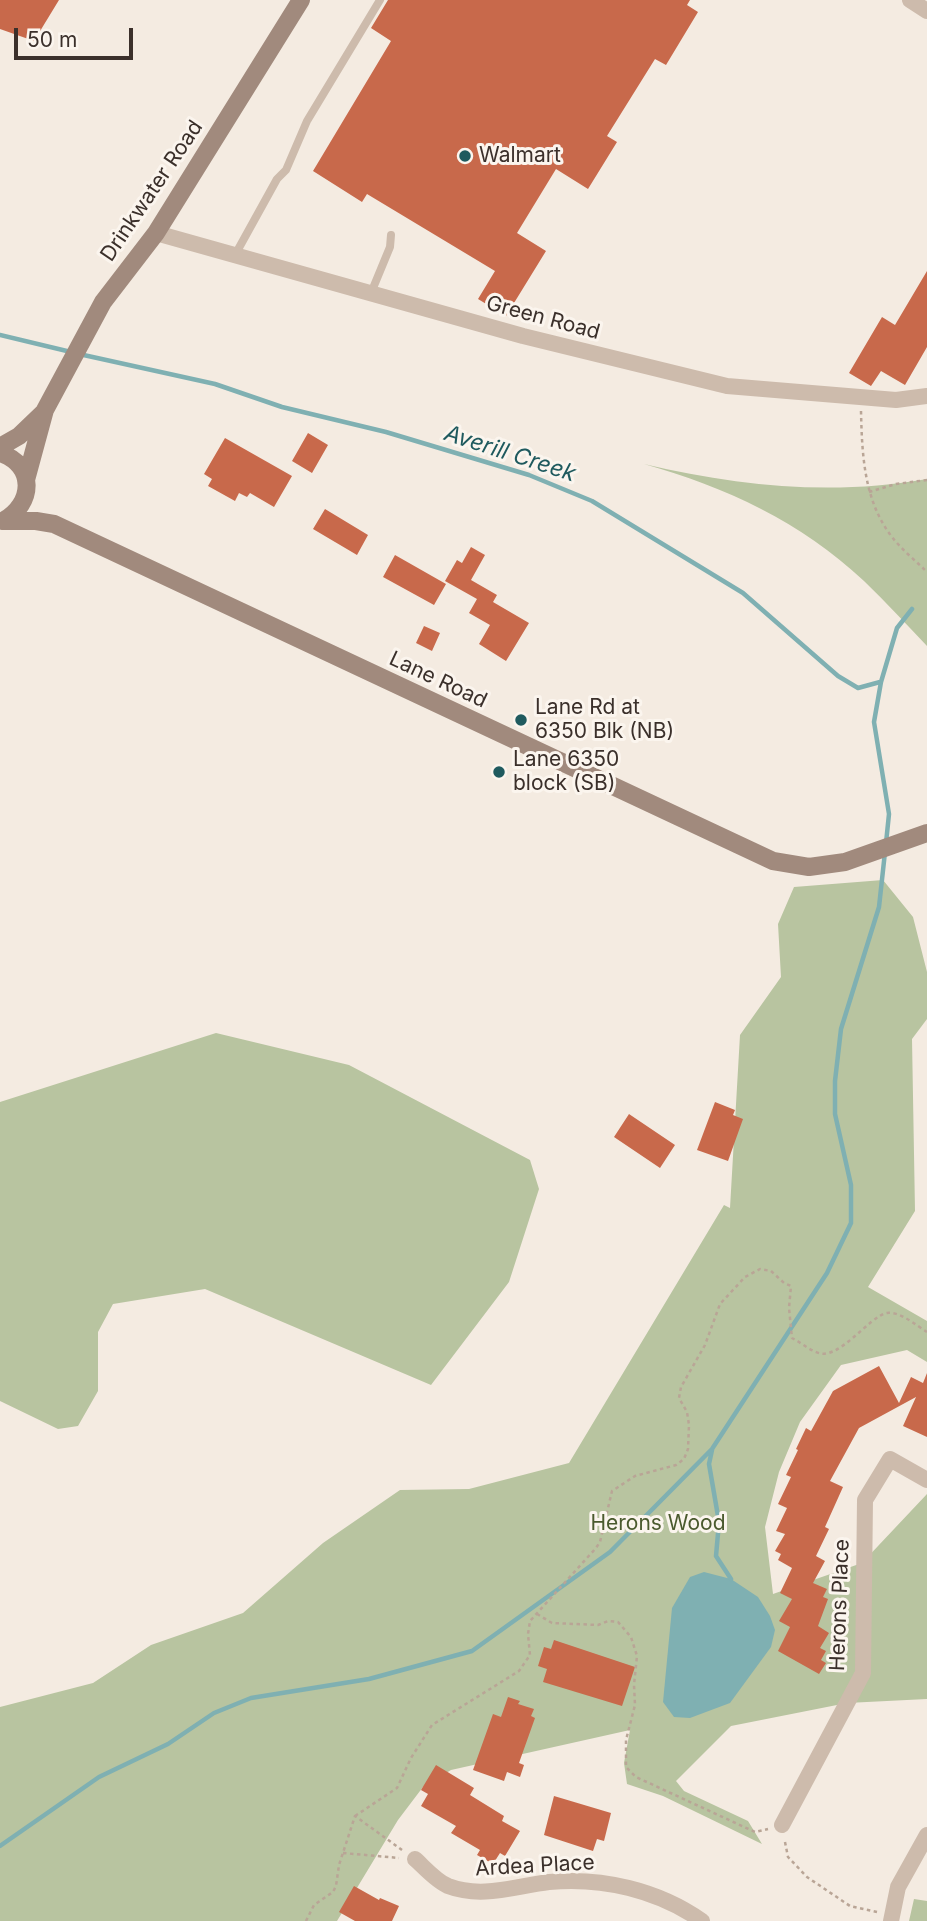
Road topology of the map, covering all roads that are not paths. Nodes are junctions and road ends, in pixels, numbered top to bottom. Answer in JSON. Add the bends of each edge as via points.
{"nodes":[{"id":1,"x":380,"y":0,"type":"edge"},
{"id":2,"x":910,"y":0,"type":"edge"},
{"id":3,"x":295,"y":2,"type":"edge"},
{"id":4,"x":927,"y":11,"type":"edge"},
{"id":5,"x":156,"y":233,"type":"junction"},
{"id":6,"x":391,"y":235,"type":"dead end"},
{"id":7,"x":235,"y":255,"type":"junction"},
{"id":8,"x":372,"y":293,"type":"junction"},
{"id":9,"x":927,"y":396,"type":"edge"},
{"id":10,"x":45,"y":410,"type":"junction"},
{"id":11,"x":0,"y":447,"type":"edge"},
{"id":12,"x":0,"y":453,"type":"edge"},
{"id":13,"x":27,"y":484,"type":"junction"},
{"id":14,"x":2,"y":521,"type":"edge"},
{"id":15,"x":54,"y":524,"type":"junction"},
{"id":16,"x":927,"y":833,"type":"edge"},
{"id":17,"x":927,"y":1480,"type":"edge"},
{"id":18,"x":782,"y":1825,"type":"road end"},
{"id":19,"x":927,"y":1835,"type":"edge"},
{"id":20,"x":415,"y":1859,"type":"road end"},
{"id":21,"x":891,"y":1917,"type":"edge"},
{"id":22,"x":702,"y":1921,"type":"edge"}],
"edges":[{"from":1,"to":7,"type":"lane","via":[[307,121],[286,170]]},
{"from":2,"to":4,"type":"street"},
{"from":3,"to":5,"type":"street","name":"Drinkwater Road"},
{"from":5,"to":7,"type":"street","name":"Green Road"},
{"from":5,"to":10,"type":"street","name":"Drinkwater Road","via":[[103,302]]},
{"from":6,"to":8,"type":"lane"},
{"from":7,"to":8,"type":"street","name":"Green Road"},
{"from":8,"to":9,"type":"street","name":"Green Road","via":[[727,386],[897,400]]},
{"from":10,"to":11,"type":"street","name":"Drinkwater Road","via":[[19,436]]},
{"from":10,"to":13,"type":"street","name":"Drinkwater Road"},
{"from":12,"to":13,"type":"street","name":"Lane Road","via":[[14,459]]},
{"from":13,"to":14,"type":"street","name":"Drinkwater Road","via":[[20,508]]},
{"from":13,"to":15,"type":"street","name":"Lane Road","via":[[35,503]]},
{"from":14,"to":15,"type":"street","name":"Lane Road"},
{"from":15,"to":16,"type":"street","name":"Lane Road","via":[[773,861],[809,867],[845,862]]},
{"from":17,"to":18,"type":"street","name":"Herons Place","via":[[890,1459],[865,1500],[863,1673]]},
{"from":19,"to":21,"type":"street","via":[[898,1887]]},
{"from":20,"to":22,"type":"street","name":"Ardea Place","via":[[445,1885],[465,1891],[491,1892],[548,1882],[607,1883],[665,1900]]}]}
